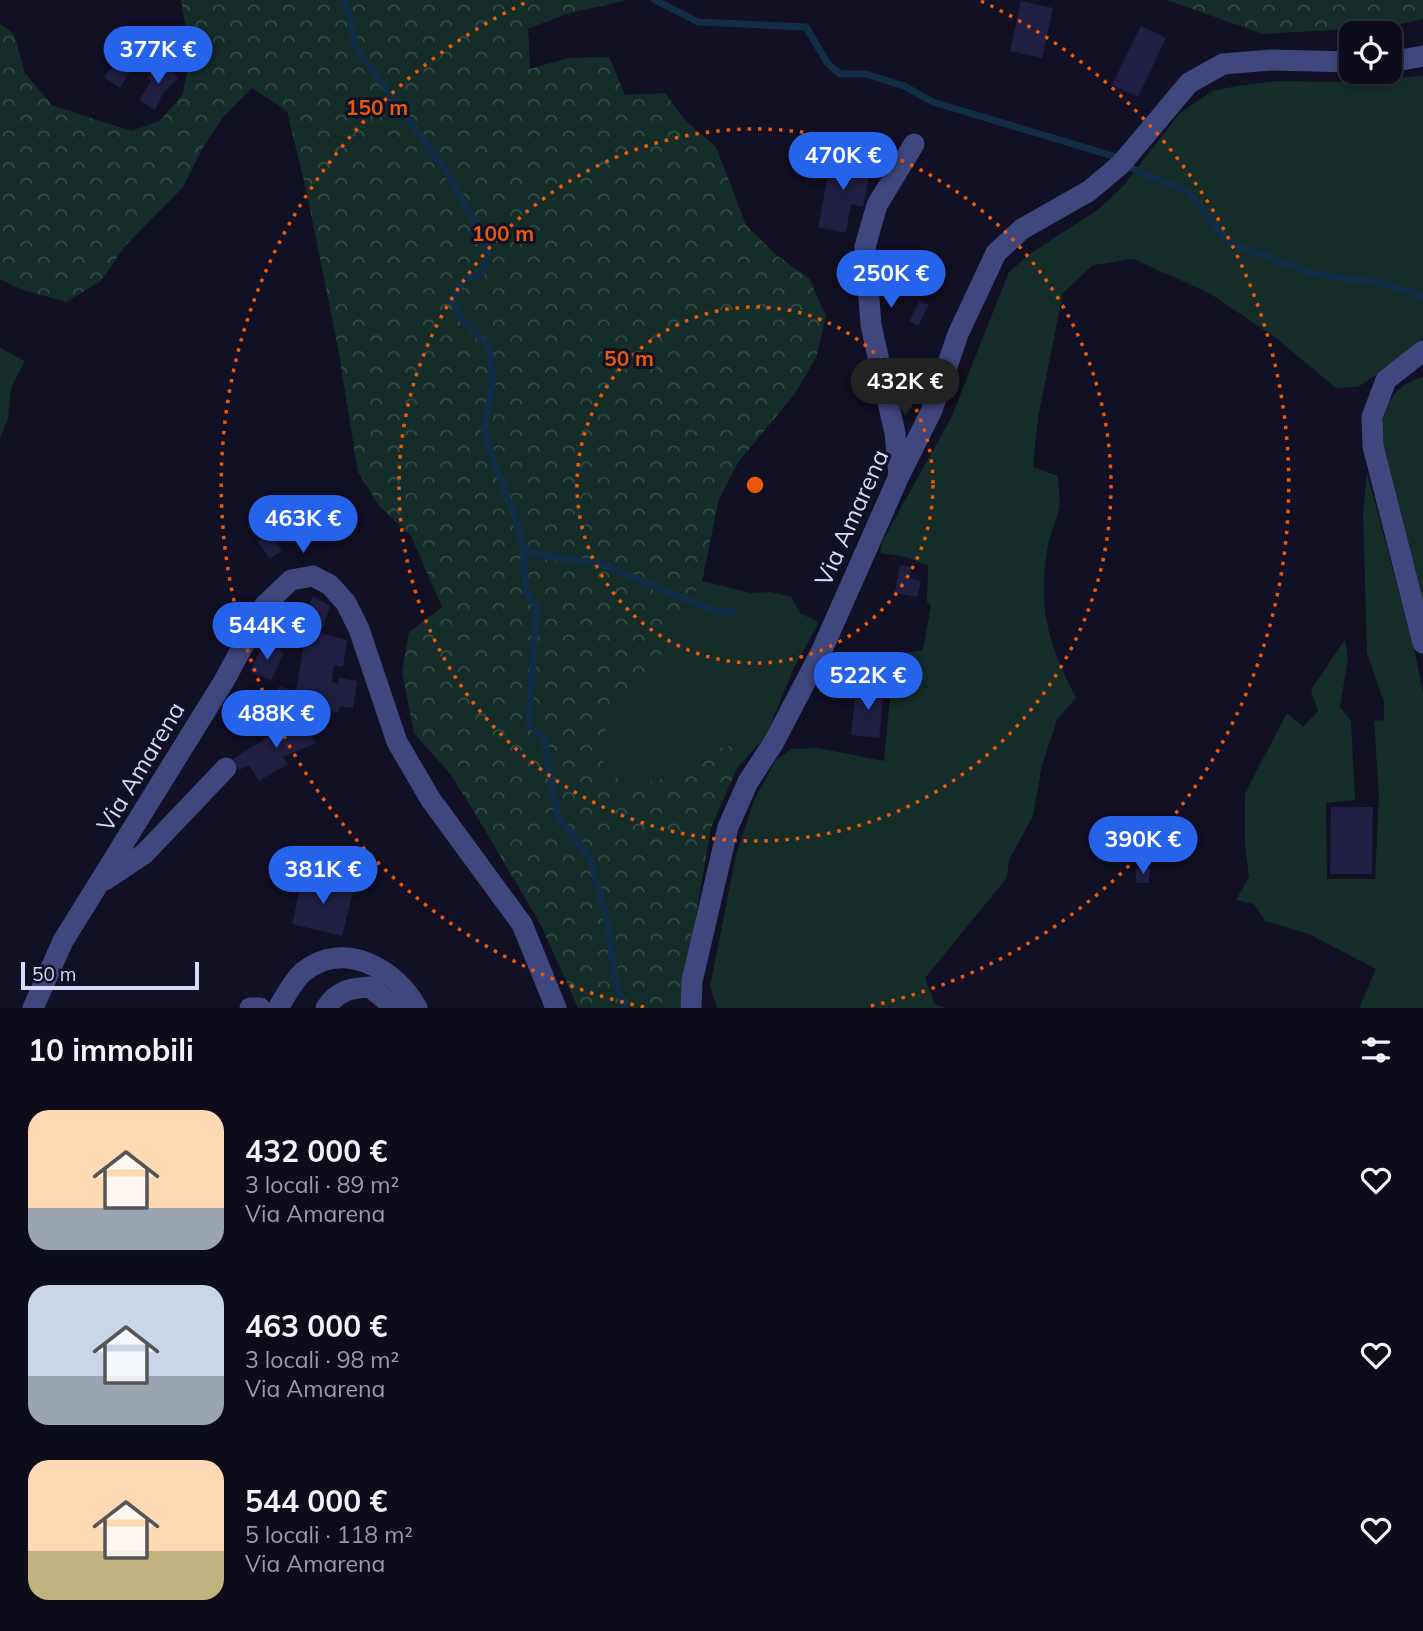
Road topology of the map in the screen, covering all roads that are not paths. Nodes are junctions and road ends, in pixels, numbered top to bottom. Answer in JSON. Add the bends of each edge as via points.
{"nodes":[{"id":1,"x":1423,"y":56,"type":"edge"},
{"id":2,"x":1402,"y":60,"type":"edge"},
{"id":3,"x":1339,"y":61,"type":"edge"},
{"id":4,"x":914,"y":144,"type":"dead end"},
{"id":5,"x":1423,"y":351,"type":"edge"},
{"id":6,"x":899,"y":476,"type":"junction"},
{"id":7,"x":1423,"y":643,"type":"edge"},
{"id":8,"x":226,"y":768,"type":"dead end"},
{"id":9,"x":101,"y":882,"type":"junction"},
{"id":10,"x":555,"y":1007,"type":"edge"},
{"id":11,"x":33,"y":1008,"type":"edge"},
{"id":12,"x":250,"y":1008,"type":"edge"},
{"id":13,"x":260,"y":1008,"type":"edge"},
{"id":14,"x":278,"y":1008,"type":"edge"},
{"id":15,"x":326,"y":1008,"type":"edge"},
{"id":16,"x":395,"y":1008,"type":"edge"},
{"id":17,"x":417,"y":1008,"type":"edge"},
{"id":18,"x":691,"y":1008,"type":"edge"}],
"edges":[{"from":1,"to":2,"type":"street"},
{"from":3,"to":6,"type":"street","name":"Via Amarena","via":[[1223,64],[1189,83],[1121,164],[1089,191],[1022,229],[996,254],[958,334],[932,410]]},
{"from":4,"to":6,"type":"street","via":[[877,205],[865,247],[872,325],[895,433]]},
{"from":5,"to":7,"type":"street","via":[[1386,380],[1372,417],[1373,446]]},
{"from":6,"to":18,"type":"street","name":"Via Amarena","via":[[822,650],[728,827],[692,981]]},
{"from":8,"to":9,"type":"street","via":[[144,854]]},
{"from":9,"to":10,"type":"street","name":"Via Amarena","via":[[272,595],[291,580],[313,576],[330,585],[346,603],[397,742],[431,800],[522,924]]},
{"from":9,"to":11,"type":"street","name":"Via Amarena","via":[[63,941]]},
{"from":12,"to":13,"type":"street"},
{"from":14,"to":17,"type":"street","via":[[302,973],[321,962],[349,958],[393,975]]},
{"from":15,"to":16,"type":"street","via":[[343,991],[370,987]]}]}
